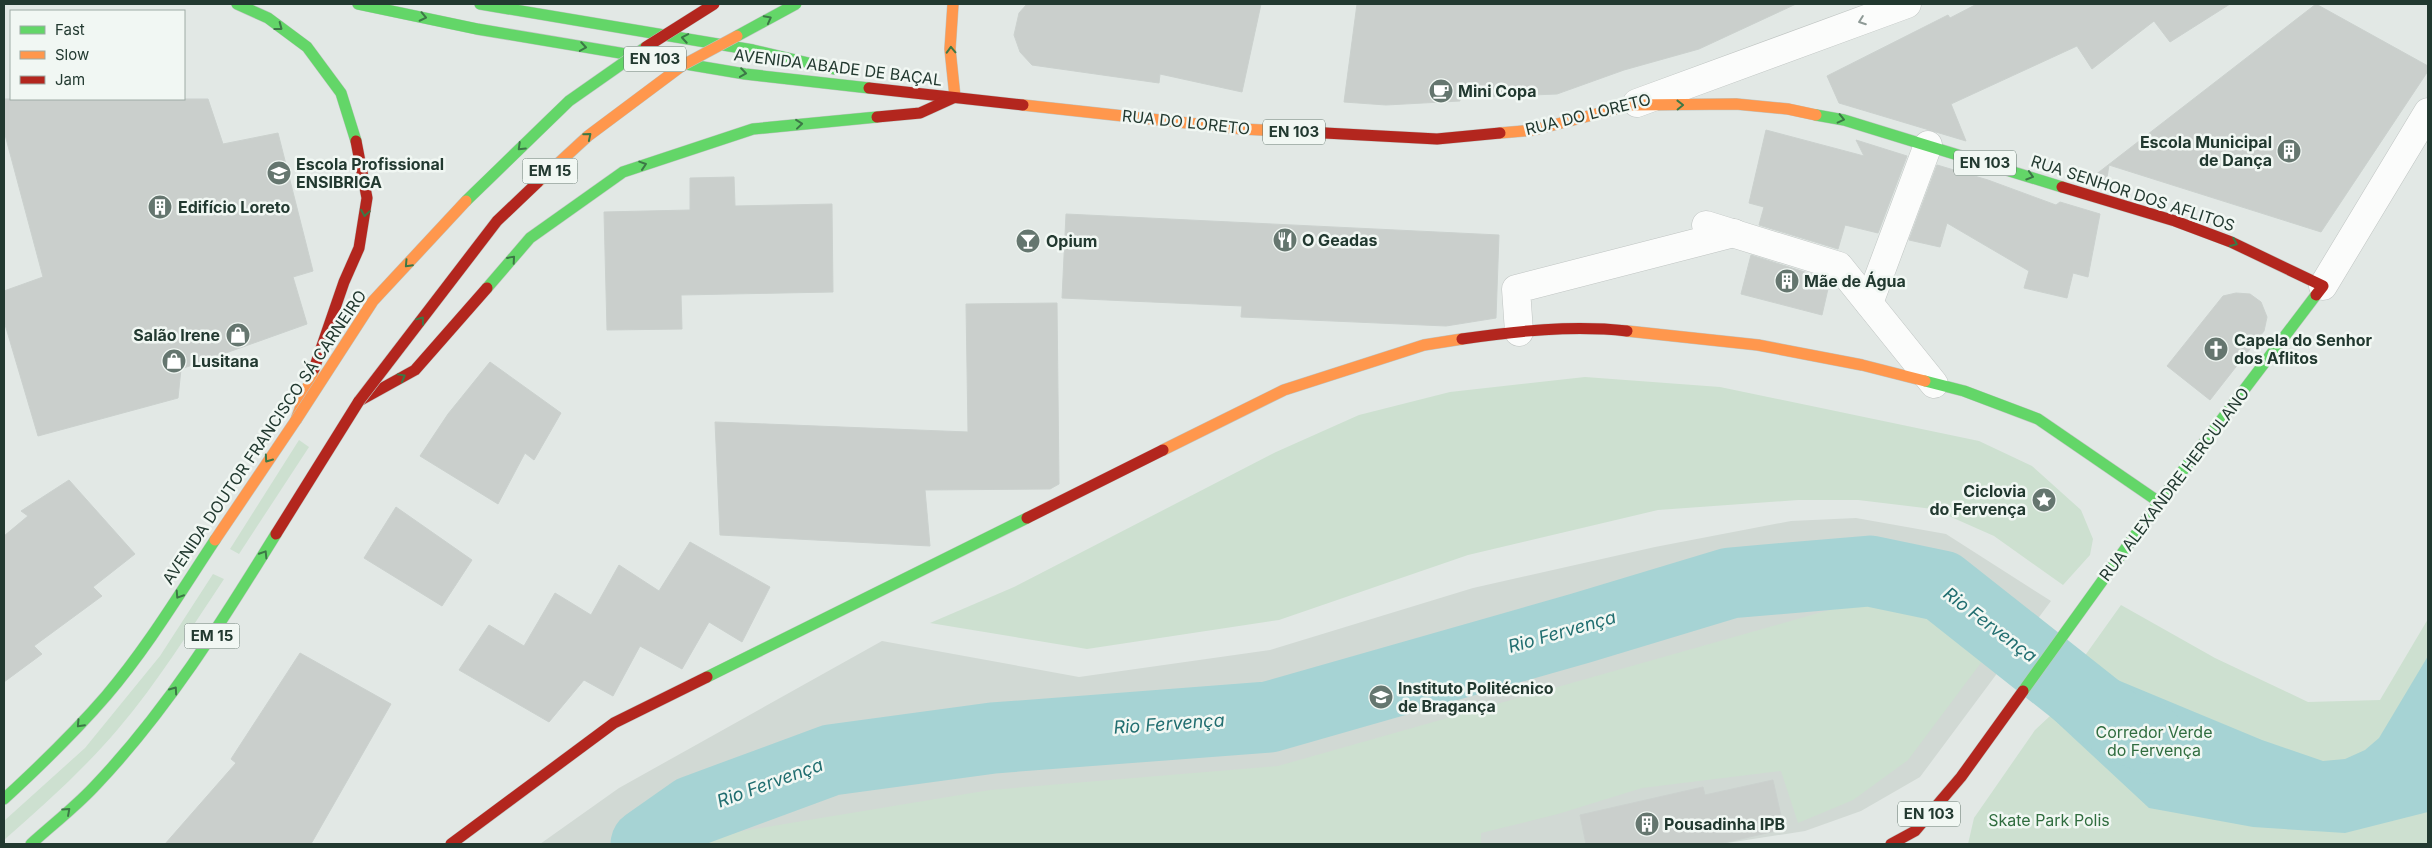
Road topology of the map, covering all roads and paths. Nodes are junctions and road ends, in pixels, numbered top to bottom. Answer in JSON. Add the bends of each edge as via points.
{"nodes":[{"id":1,"x":237,"y":4,"type":"edge"},
{"id":2,"x":358,"y":4,"type":"edge"},
{"id":3,"x":480,"y":4,"type":"edge"},
{"id":4,"x":714,"y":4,"type":"edge"},
{"id":5,"x":796,"y":4,"type":"edge"},
{"id":6,"x":953,"y":4,"type":"edge"},
{"id":7,"x":1907,"y":4,"type":"edge"},
{"id":8,"x":955,"y":97,"type":"junction"},
{"id":9,"x":1631,"y":105,"type":"junction"},
{"id":10,"x":2428,"y":112,"type":"edge"},
{"id":11,"x":1928,"y":145,"type":"junction"},
{"id":12,"x":1706,"y":225,"type":"dead end"},
{"id":13,"x":1734,"y":233,"type":"junction"},
{"id":14,"x":2323,"y":286,"type":"junction"},
{"id":15,"x":1869,"y":303,"type":"junction"},
{"id":16,"x":1519,"y":332,"type":"junction"},
{"id":17,"x":1934,"y":384,"type":"junction"},
{"id":18,"x":359,"y":401,"type":"junction"},
{"id":19,"x":296,"y":420,"type":"junction"},
{"id":20,"x":2159,"y":502,"type":"junction"},
{"id":21,"x":1961,"y":777,"type":"junction"},
{"id":22,"x":4,"y":799,"type":"edge"},
{"id":23,"x":1942,"y":817,"type":"dead end"},
{"id":24,"x":31,"y":844,"type":"edge"},
{"id":25,"x":451,"y":844,"type":"edge"},
{"id":26,"x":1891,"y":844,"type":"edge"}],
"edges":[{"from":1,"to":19,"type":"main road","one_way":true,"via":[[268,18],[307,48],[341,93],[358,144],[367,198],[359,248]]},
{"from":2,"to":8,"type":"main road","name":"AVENIDA ABADE DE BAÇAL","number":"EN 103","one_way":true,"via":[[477,29],[745,74]]},
{"from":8,"to":3,"type":"main road","name":"AVENIDA ABADE DE BAÇAL","number":"EN 103","one_way":true,"via":[[753,50]]},
{"from":4,"to":19,"type":"main road","name":"AVENIDA DOUTOR FRANCISCO SÁ CARNEIRO","number":"EM 15","one_way":true,"bridge":true,"via":[[670,30],[569,101],[483,183],[373,301]]},
{"from":18,"to":5,"type":"main road","number":"EM 15","one_way":true,"bridge":true,"via":[[497,221],[588,136],[683,65]]},
{"from":8,"to":6,"type":"main road","one_way":true,"via":[[950,49]]},
{"from":7,"to":9,"type":"street","name":"RUA DO LORETO","one_way":true},
{"from":8,"to":9,"type":"main road","name":"RUA DO LORETO","number":"EN 103","via":[[1242,129],[1436,139],[1534,130]]},
{"from":18,"to":8,"type":"main road","one_way":true,"via":[[415,370],[530,238],[623,172],[753,129],[920,113]]},
{"from":9,"to":11,"type":"main road","name":"RUA SENHOR DOS AFLITOS","number":"EN 103","one_way":true,"via":[[1736,104],[1788,109],[1844,120]]},
{"from":10,"to":14,"type":"street","name":"RUA ALEXANDRE HERCULANO"},
{"from":11,"to":14,"type":"main road","name":"RUA SENHOR DOS AFLITOS","number":"EN 103","one_way":true,"via":[[2175,221],[2240,246]]},
{"from":11,"to":15,"type":"street"},
{"from":12,"to":13,"type":"street"},
{"from":13,"to":15,"type":"street","via":[[1839,266]]},
{"from":13,"to":16,"type":"street","via":[[1516,289]]},
{"from":14,"to":20,"type":"main road","name":"RUA ALEXANDRE HERCULANO","number":"EN 103"},
{"from":15,"to":17,"type":"street"},
{"from":16,"to":17,"type":"main road","via":[[1600,328],[1758,345],[1862,365]]},
{"from":16,"to":25,"type":"main road","via":[[1424,345],[1284,390],[614,723]]},
{"from":17,"to":20,"type":"main road","via":[[1964,391],[2038,419]]},
{"from":24,"to":18,"type":"main road","number":"EM 15","one_way":true,"via":[[93,788],[166,702],[220,624]]},
{"from":19,"to":22,"type":"main road","name":"AVENIDA DOUTOR FRANCISCO SÁ CARNEIRO","number":"EM 15","one_way":true,"via":[[155,632],[107,695],[58,749]]},
{"from":20,"to":21,"type":"main road","name":"RUA ALEXANDRE HERCULANO","number":"EN 103"},
{"from":21,"to":23,"type":"main road","name":"RUA ALEXANDRE HERCULANO","number":"EN 103"},
{"from":21,"to":26,"type":"main road","name":"RUA ALEXANDRE HERCULANO","number":"EN 103","via":[[1915,832]]}]}
